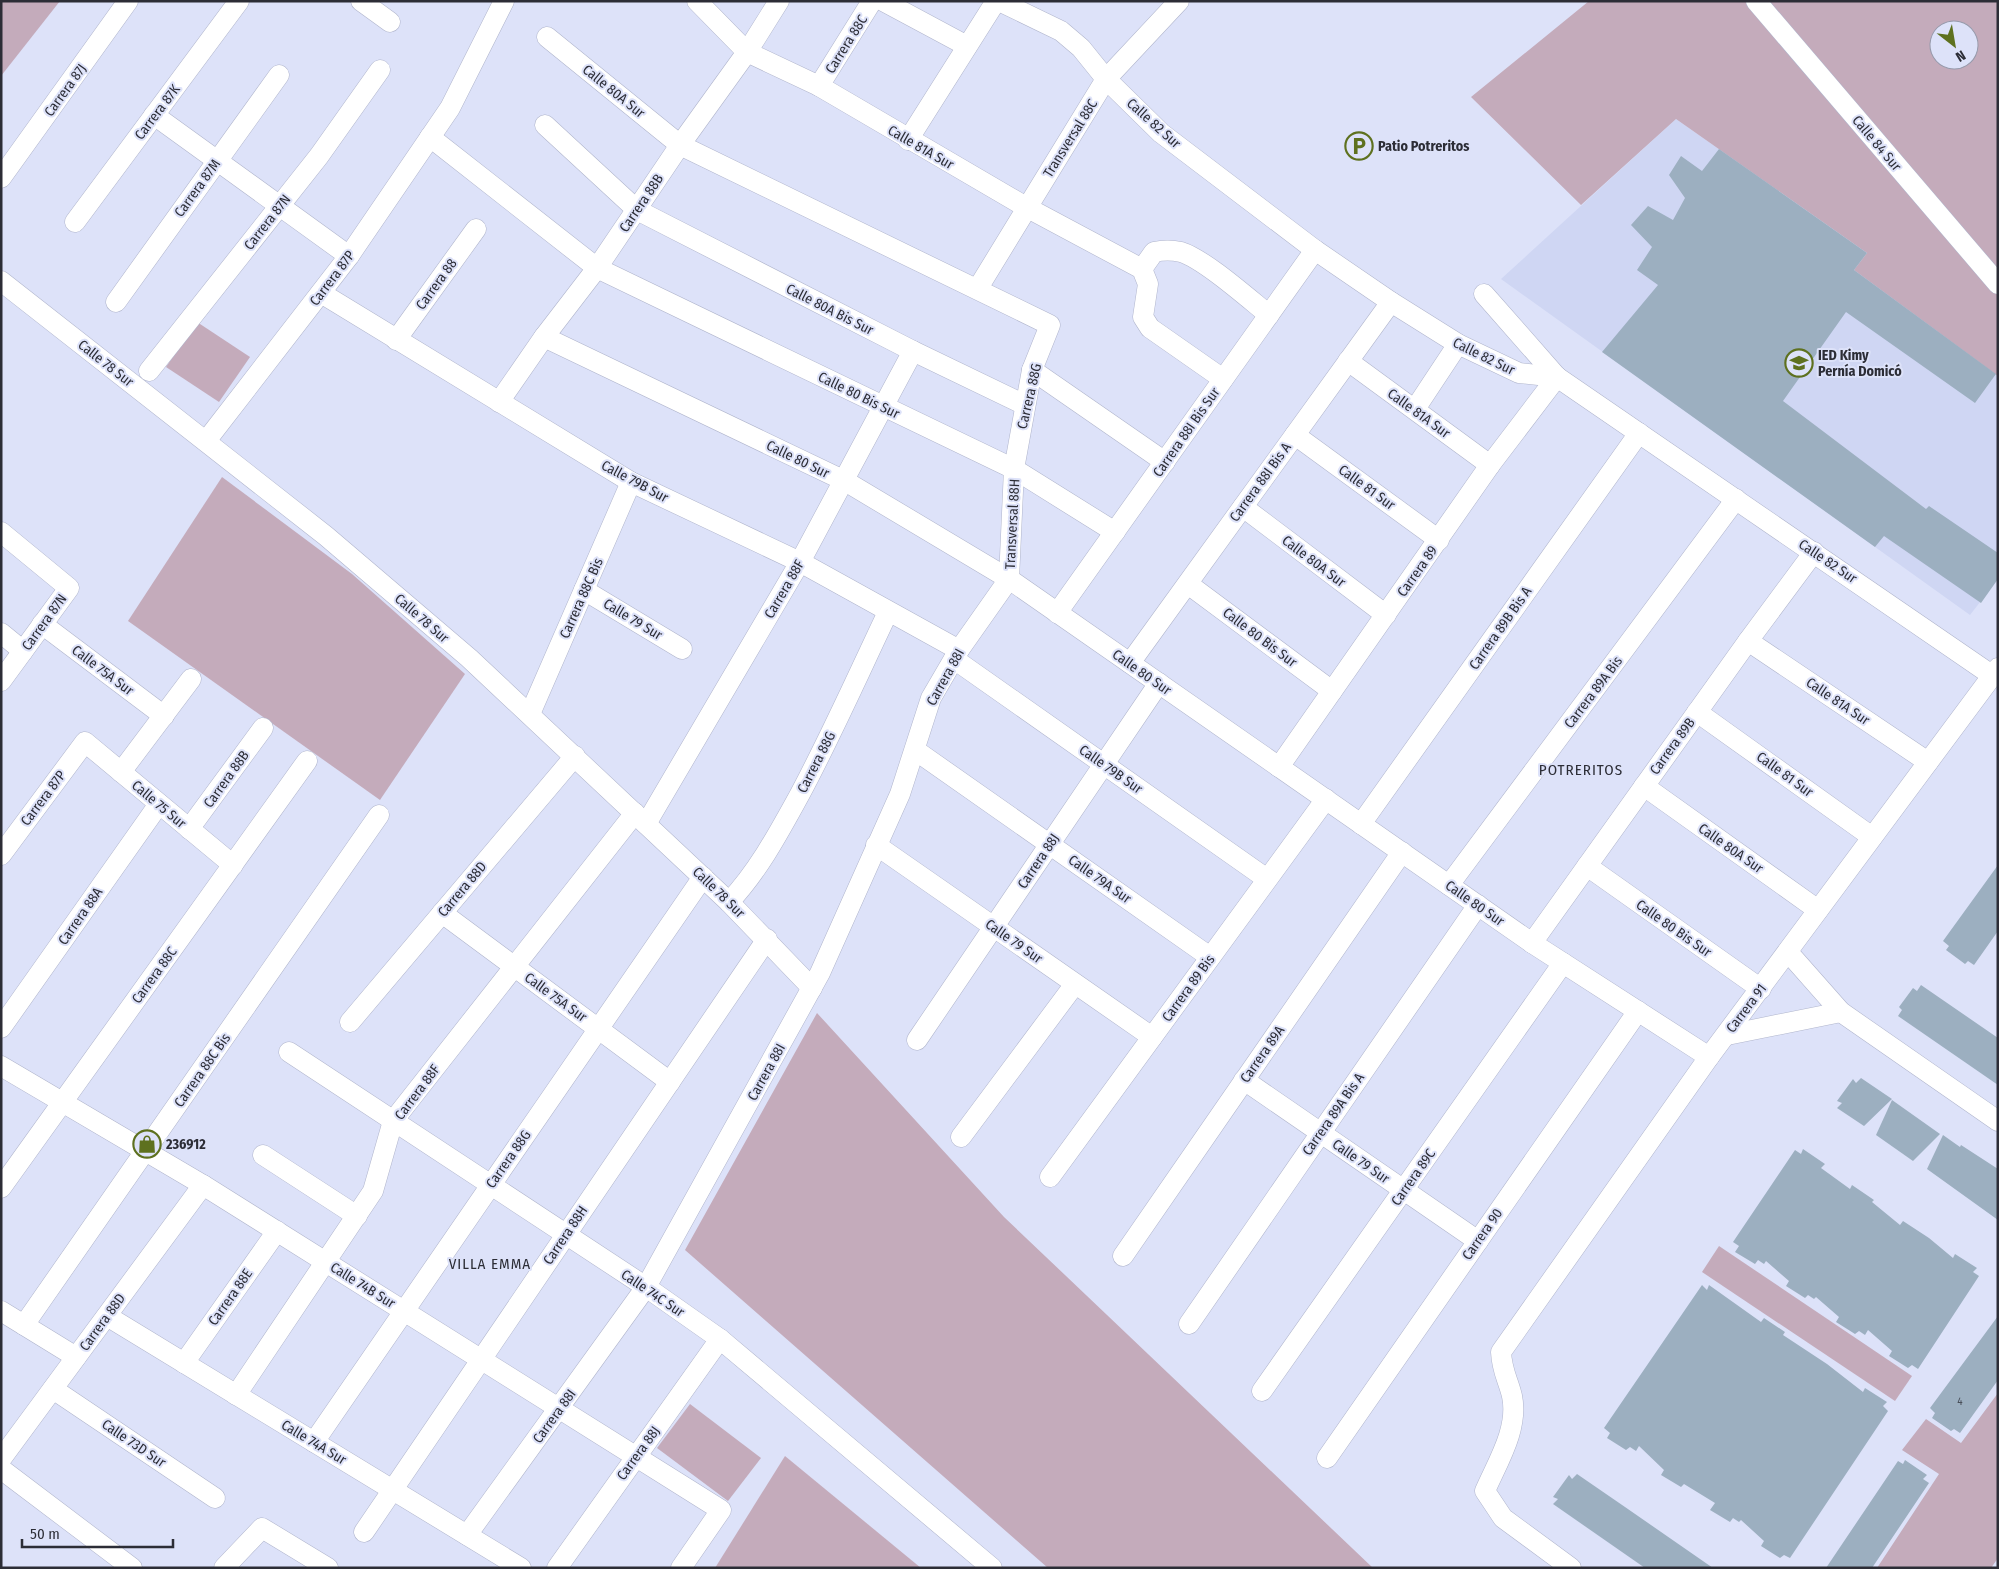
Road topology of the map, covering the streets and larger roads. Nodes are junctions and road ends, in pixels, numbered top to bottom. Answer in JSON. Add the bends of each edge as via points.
{"nodes":[{"id":1,"x":128,"y":1,"type":"edge"},
{"id":2,"x":239,"y":1,"type":"edge"},
{"id":3,"x":361,"y":1,"type":"edge"},
{"id":4,"x":504,"y":1,"type":"edge"},
{"id":5,"x":697,"y":1,"type":"edge"},
{"id":6,"x":779,"y":1,"type":"edge"},
{"id":7,"x":872,"y":1,"type":"edge"},
{"id":8,"x":883,"y":1,"type":"edge"},
{"id":9,"x":1756,"y":1,"type":"edge"},
{"id":10,"x":1006,"y":3,"type":"edge"},
{"id":11,"x":1170,"y":4,"type":"edge"},
{"id":12,"x":390,"y":22,"type":"dead end"},
{"id":13,"x":548,"y":36,"type":"dead end"},
{"id":14,"x":967,"y":46,"type":"junction"},
{"id":15,"x":747,"y":52,"type":"junction"},
{"id":16,"x":380,"y":70,"type":"dead end"},
{"id":17,"x":279,"y":75,"type":"dead end"},
{"id":18,"x":1106,"y":79,"type":"junction"},
{"id":19,"x":819,"y":86,"type":"junction"},
{"id":20,"x":154,"y":116,"type":"junction"},
{"id":21,"x":545,"y":125,"type":"dead end"},
{"id":22,"x":430,"y":137,"type":"junction"},
{"id":23,"x":908,"y":140,"type":"junction"},
{"id":24,"x":680,"y":145,"type":"junction"},
{"id":25,"x":217,"y":161,"type":"junction"},
{"id":26,"x":1,"y":178,"type":"edge"},
{"id":27,"x":280,"y":206,"type":"junction"},
{"id":28,"x":1026,"y":208,"type":"junction"},
{"id":29,"x":637,"y":210,"type":"junction"},
{"id":30,"x":75,"y":222,"type":"dead end"},
{"id":31,"x":476,"y":229,"type":"dead end"},
{"id":32,"x":1315,"y":250,"type":"junction"},
{"id":33,"x":350,"y":256,"type":"junction"},
{"id":34,"x":597,"y":268,"type":"junction"},
{"id":35,"x":1145,"y":277,"type":"junction"},
{"id":36,"x":1,"y":281,"type":"edge"},
{"id":37,"x":1998,"y":284,"type":"edge"},
{"id":38,"x":978,"y":288,"type":"junction"},
{"id":39,"x":322,"y":293,"type":"junction"},
{"id":40,"x":1484,"y":294,"type":"dead end"},
{"id":41,"x":116,"y":302,"type":"dead end"},
{"id":42,"x":1391,"y":302,"type":"junction"},
{"id":43,"x":1270,"y":315,"type":"junction"},
{"id":44,"x":544,"y":337,"type":"junction"},
{"id":45,"x":396,"y":340,"type":"junction"},
{"id":46,"x":1458,"y":344,"type":"junction"},
{"id":47,"x":913,"y":351,"type":"junction"},
{"id":48,"x":1348,"y":360,"type":"junction"},
{"id":49,"x":1032,"y":370,"type":"junction"},
{"id":50,"x":149,"y":371,"type":"dead end"},
{"id":51,"x":1557,"y":377,"type":"junction"},
{"id":52,"x":1224,"y":380,"type":"junction"},
{"id":53,"x":499,"y":402,"type":"junction"},
{"id":54,"x":1025,"y":405,"type":"junction"},
{"id":55,"x":883,"y":407,"type":"junction"},
{"id":56,"x":1415,"y":409,"type":"junction"},
{"id":57,"x":1639,"y":433,"type":"junction"},
{"id":58,"x":1294,"y":435,"type":"junction"},
{"id":59,"x":206,"y":441,"type":"junction"},
{"id":60,"x":1165,"y":462,"type":"junction"},
{"id":61,"x":1490,"y":465,"type":"junction"},
{"id":62,"x":1014,"y":469,"type":"junction"},
{"id":63,"x":845,"y":481,"type":"junction"},
{"id":64,"x":631,"y":482,"type":"junction"},
{"id":65,"x":1736,"y":499,"type":"junction"},
{"id":66,"x":1243,"y":506,"type":"junction"},
{"id":67,"x":1,"y":532,"type":"edge"},
{"id":68,"x":1115,"y":532,"type":"junction"},
{"id":69,"x":1439,"y":540,"type":"junction"},
{"id":70,"x":1814,"y":552,"type":"junction"},
{"id":71,"x":800,"y":562,"type":"junction"},
{"id":72,"x":1009,"y":579,"type":"junction"},
{"id":73,"x":1188,"y":584,"type":"junction"},
{"id":74,"x":584,"y":590,"type":"junction"},
{"id":75,"x":888,"y":612,"type":"junction"},
{"id":76,"x":1057,"y":613,"type":"junction"},
{"id":77,"x":1386,"y":615,"type":"junction"},
{"id":78,"x":42,"y":624,"type":"junction"},
{"id":79,"x":1,"y":633,"type":"edge"},
{"id":80,"x":1748,"y":641,"type":"junction"},
{"id":81,"x":682,"y":648,"type":"dead end"},
{"id":82,"x":23,"y":651,"type":"junction"},
{"id":83,"x":956,"y":654,"type":"junction"},
{"id":84,"x":1130,"y":663,"type":"junction"},
{"id":85,"x":1995,"y":672,"type":"edge"},
{"id":86,"x":191,"y":679,"type":"dead end"},
{"id":87,"x":1,"y":681,"type":"edge"},
{"id":88,"x":1159,"y":683,"type":"junction"},
{"id":89,"x":1332,"y":691,"type":"junction"},
{"id":90,"x":1697,"y":712,"type":"junction"},
{"id":91,"x":530,"y":714,"type":"junction"},
{"id":92,"x":164,"y":716,"type":"junction"},
{"id":93,"x":263,"y":728,"type":"dead end"},
{"id":94,"x":85,"y":742,"type":"joint"},
{"id":95,"x":915,"y":750,"type":"junction"},
{"id":96,"x":575,"y":756,"type":"junction"},
{"id":97,"x":307,"y":761,"type":"dead end"},
{"id":98,"x":1928,"y":762,"type":"junction"},
{"id":99,"x":1104,"y":764,"type":"junction"},
{"id":100,"x":1279,"y":767,"type":"junction"},
{"id":101,"x":121,"y":772,"type":"junction"},
{"id":102,"x":1644,"y":786,"type":"junction"},
{"id":103,"x":1326,"y":799,"type":"junction"},
{"id":104,"x":159,"y":804,"type":"junction"},
{"id":105,"x":380,"y":815,"type":"dead end"},
{"id":106,"x":641,"y":819,"type":"junction"},
{"id":107,"x":1361,"y":824,"type":"junction"},
{"id":108,"x":190,"y":829,"type":"junction"},
{"id":109,"x":1872,"y":837,"type":"junction"},
{"id":110,"x":1050,"y":844,"type":"junction"},
{"id":111,"x":876,"y":845,"type":"junction"},
{"id":112,"x":1402,"y":852,"type":"junction"},
{"id":113,"x":1,"y":855,"type":"edge"},
{"id":114,"x":233,"y":865,"type":"junction"},
{"id":115,"x":1587,"y":866,"type":"junction"},
{"id":116,"x":703,"y":877,"type":"junction"},
{"id":117,"x":1267,"y":879,"type":"junction"},
{"id":118,"x":1450,"y":885,"type":"junction"},
{"id":119,"x":729,"y":902,"type":"junction"},
{"id":120,"x":1478,"y":905,"type":"junction"},
{"id":121,"x":1818,"y":910,"type":"junction"},
{"id":122,"x":442,"y":913,"type":"junction"},
{"id":123,"x":993,"y":927,"type":"junction"},
{"id":124,"x":767,"y":939,"type":"junction"},
{"id":125,"x":1532,"y":943,"type":"junction"},
{"id":126,"x":1788,"y":952,"type":"junction"},
{"id":127,"x":1210,"y":957,"type":"junction"},
{"id":128,"x":1564,"y":963,"type":"junction"},
{"id":129,"x":515,"y":967,"type":"junction"},
{"id":130,"x":1075,"y":984,"type":"junction"},
{"id":131,"x":812,"y":988,"type":"junction"},
{"id":132,"x":1761,"y":989,"type":"junction"},
{"id":133,"x":1638,"y":1011,"type":"junction"},
{"id":134,"x":1840,"y":1012,"type":"junction"},
{"id":135,"x":350,"y":1022,"type":"dead end"},
{"id":136,"x":1,"y":1028,"type":"edge"},
{"id":137,"x":598,"y":1029,"type":"junction"},
{"id":138,"x":1727,"y":1034,"type":"junction"},
{"id":139,"x":1152,"y":1037,"type":"junction"},
{"id":140,"x":917,"y":1040,"type":"dead end"},
{"id":141,"x":289,"y":1052,"type":"dead end"},
{"id":142,"x":1709,"y":1057,"type":"junction"},
{"id":143,"x":1,"y":1066,"type":"edge"},
{"id":144,"x":1244,"y":1080,"type":"junction"},
{"id":145,"x":670,"y":1082,"type":"junction"},
{"id":146,"x":63,"y":1102,"type":"junction"},
{"id":147,"x":394,"y":1121,"type":"junction"},
{"id":148,"x":1998,"y":1121,"type":"edge"},
{"id":149,"x":1320,"y":1133,"type":"junction"},
{"id":150,"x":961,"y":1137,"type":"dead end"},
{"id":151,"x":145,"y":1151,"type":"junction"},
{"id":152,"x":263,"y":1155,"type":"dead end"},
{"id":153,"x":1050,"y":1177,"type":"dead end"},
{"id":154,"x":203,"y":1185,"type":"junction"},
{"id":155,"x":490,"y":1185,"type":"junction"},
{"id":156,"x":1,"y":1188,"type":"edge"},
{"id":157,"x":1403,"y":1190,"type":"junction"},
{"id":158,"x":357,"y":1216,"type":"junction"},
{"id":159,"x":277,"y":1231,"type":"junction"},
{"id":160,"x":566,"y":1234,"type":"junction"},
{"id":161,"x":1478,"y":1241,"type":"junction"},
{"id":162,"x":1123,"y":1256,"type":"dead end"},
{"id":163,"x":326,"y":1262,"type":"junction"},
{"id":164,"x":646,"y":1287,"type":"junction"},
{"id":165,"x":1,"y":1311,"type":"edge"},
{"id":166,"x":404,"y":1311,"type":"junction"},
{"id":167,"x":107,"y":1316,"type":"junction"},
{"id":168,"x":1189,"y":1324,"type":"dead end"},
{"id":169,"x":24,"y":1325,"type":"junction"},
{"id":170,"x":720,"y":1339,"type":"junction"},
{"id":171,"x":76,"y":1358,"type":"junction"},
{"id":172,"x":481,"y":1359,"type":"junction"},
{"id":173,"x":184,"y":1363,"type":"junction"},
{"id":174,"x":53,"y":1389,"type":"junction"},
{"id":175,"x":1262,"y":1391,"type":"dead end"},
{"id":176,"x":236,"y":1394,"type":"junction"},
{"id":177,"x":559,"y":1408,"type":"junction"},
{"id":178,"x":314,"y":1442,"type":"junction"},
{"id":179,"x":4,"y":1451,"type":"edge"},
{"id":180,"x":636,"y":1456,"type":"junction"},
{"id":181,"x":1327,"y":1458,"type":"dead end"},
{"id":182,"x":1,"y":1469,"type":"edge"},
{"id":183,"x":392,"y":1489,"type":"junction"},
{"id":184,"x":215,"y":1498,"type":"dead end"},
{"id":185,"x":364,"y":1532,"type":"dead end"},
{"id":186,"x":467,"y":1535,"type":"junction"},
{"id":187,"x":132,"y":1568,"type":"edge"},
{"id":188,"x":224,"y":1568,"type":"edge"},
{"id":189,"x":328,"y":1568,"type":"edge"},
{"id":190,"x":521,"y":1568,"type":"edge"},
{"id":191,"x":557,"y":1568,"type":"edge"},
{"id":192,"x":681,"y":1568,"type":"edge"},
{"id":193,"x":992,"y":1568,"type":"edge"},
{"id":194,"x":1571,"y":1568,"type":"edge"}],
"edges":[{"from":1,"to":26,"type":"street","name":"Carrera 87J"},
{"from":2,"to":20,"type":"street","name":"Carrera 87K"},
{"from":3,"to":12,"type":"street"},
{"from":4,"to":22,"type":"street","name":"Carrera 87P","via":[[450,108]]},
{"from":5,"to":15,"type":"street","name":"Calle 81A Sur"},
{"from":6,"to":15,"type":"street","name":"Carrera 88B"},
{"from":7,"to":19,"type":"street","name":"Carrera 88C"},
{"from":8,"to":14,"type":"street"},
{"from":9,"to":37,"type":"street","name":"Calle 84 Sur"},
{"from":10,"to":14,"type":"street"},
{"from":10,"to":18,"type":"street","name":"Calle 82 Sur","via":[[1061,31],[1081,48]]},
{"from":11,"to":18,"type":"street","name":"Transversal 88C"},
{"from":13,"to":24,"type":"street","name":"Calle 80A Sur"},
{"from":14,"to":23,"type":"street"},
{"from":15,"to":19,"type":"street","name":"Calle 81A Sur"},
{"from":15,"to":24,"type":"street","name":"Carrera 88B"},
{"from":16,"to":27,"type":"street","name":"Carrera 87N"},
{"from":17,"to":25,"type":"street","name":"Carrera 87M"},
{"from":18,"to":28,"type":"street","name":"Transversal 88C"},
{"from":18,"to":32,"type":"street","name":"Calle 82 Sur","via":[[1161,133]]},
{"from":19,"to":23,"type":"street","name":"Calle 81A Sur"},
{"from":20,"to":25,"type":"street"},
{"from":20,"to":30,"type":"street","name":"Carrera 87K"},
{"from":21,"to":29,"type":"street","name":"Calle 80A Bis Sur"},
{"from":22,"to":33,"type":"street","name":"Carrera 87P"},
{"from":22,"to":34,"type":"street","name":"Calle 80 Bis Sur"},
{"from":23,"to":28,"type":"street","name":"Calle 81A Sur"},
{"from":24,"to":29,"type":"street","name":"Carrera 88B"},
{"from":24,"to":38,"type":"street"},
{"from":25,"to":27,"type":"street"},
{"from":25,"to":41,"type":"street","name":"Carrera 87M"},
{"from":27,"to":33,"type":"street"},
{"from":27,"to":50,"type":"street","name":"Carrera 87N"},
{"from":28,"to":35,"type":"street","name":"Calle 81A Sur"},
{"from":28,"to":38,"type":"street","name":"Transversal 88C"},
{"from":29,"to":34,"type":"street","name":"Carrera 88B"},
{"from":29,"to":47,"type":"street","name":"Calle 80A Bis Sur"},
{"from":31,"to":45,"type":"street","name":"Carrera 88"},
{"from":32,"to":42,"type":"street","name":"Calle 82 Sur"},
{"from":32,"to":43,"type":"street","name":"Carrera 88I Bis Sur"},
{"from":33,"to":39,"type":"street","name":"Carrera 87P"},
{"from":34,"to":44,"type":"street","name":"Carrera 88B"},
{"from":34,"to":55,"type":"street","name":"Calle 80 Bis Sur"},
{"from":35,"to":43,"type":"street","via":[[1154,252],[1182,252]]},
{"from":35,"to":52,"type":"street","via":[[1143,317],[1150,328]]},
{"from":36,"to":59,"type":"street","name":"Calle 78 Sur"},
{"from":38,"to":49,"type":"street","name":"Carrera 88G","via":[[1050,325]]},
{"from":39,"to":45,"type":"street","name":"Calle 79B Sur"},
{"from":39,"to":59,"type":"street","name":"Carrera 87P"},
{"from":40,"to":51,"type":"street"},
{"from":42,"to":46,"type":"street","name":"Calle 82 Sur"},
{"from":42,"to":48,"type":"street","name":"Carrera 88I Bis A"},
{"from":43,"to":52,"type":"street","name":"Carrera 88I Bis Sur"},
{"from":44,"to":53,"type":"street","name":"Carrera 88B"},
{"from":44,"to":63,"type":"street","name":"Calle 80 Sur"},
{"from":45,"to":53,"type":"street","name":"Calle 79B Sur"},
{"from":46,"to":51,"type":"street","name":"Calle 82 Sur","via":[[1519,373]]},
{"from":46,"to":56,"type":"street"},
{"from":47,"to":54,"type":"street","name":"Calle 80A Bis Sur"},
{"from":47,"to":55,"type":"street","name":"Carrera 88F"},
{"from":48,"to":56,"type":"street","name":"Calle 81A Sur"},
{"from":48,"to":58,"type":"street","name":"Carrera 88I Bis A"},
{"from":49,"to":54,"type":"street","name":"Carrera 88G"},
{"from":49,"to":60,"type":"street"},
{"from":51,"to":57,"type":"street","name":"Calle 82 Sur"},
{"from":51,"to":61,"type":"street","name":"Carrera 89"},
{"from":52,"to":60,"type":"street","name":"Carrera 88I Bis Sur"},
{"from":53,"to":64,"type":"street","name":"Calle 79B Sur"},
{"from":54,"to":62,"type":"street","name":"Carrera 88G"},
{"from":55,"to":62,"type":"street","name":"Calle 80 Bis Sur"},
{"from":55,"to":63,"type":"street","name":"Carrera 88F"},
{"from":56,"to":61,"type":"street","name":"Calle 81A Sur"},
{"from":57,"to":65,"type":"street","name":"Calle 82 Sur"},
{"from":57,"to":107,"type":"street","name":"Carrera 89B Bis A"},
{"from":58,"to":66,"type":"street","name":"Carrera 88I Bis A"},
{"from":58,"to":69,"type":"street","name":"Calle 81 Sur"},
{"from":59,"to":91,"type":"street","name":"Calle 78 Sur","via":[[326,536]]},
{"from":60,"to":68,"type":"street","name":"Carrera 88I Bis Sur"},
{"from":61,"to":69,"type":"street","name":"Carrera 89"},
{"from":62,"to":68,"type":"street","name":"Calle 80 Bis Sur"},
{"from":62,"to":72,"type":"street","name":"Transversal 88H"},
{"from":63,"to":71,"type":"street","name":"Carrera 88F"},
{"from":63,"to":72,"type":"street","name":"Calle 80 Sur"},
{"from":64,"to":71,"type":"street","name":"Calle 79B Sur"},
{"from":64,"to":74,"type":"street","name":"Carrera 88C Bis"},
{"from":65,"to":70,"type":"street","name":"Calle 82 Sur"},
{"from":65,"to":118,"type":"street","name":"Carrera 89A Bis"},
{"from":66,"to":73,"type":"street","name":"Carrera 88I Bis A"},
{"from":66,"to":77,"type":"street","name":"Calle 80A Sur"},
{"from":67,"to":78,"type":"street","name":"Carrera 87N","via":[[69,588]]},
{"from":68,"to":76,"type":"street","name":"Carrera 88I Bis Sur"},
{"from":69,"to":77,"type":"street","name":"Carrera 89"},
{"from":70,"to":80,"type":"street","name":"Carrera 89B"},
{"from":70,"to":85,"type":"street","name":"Calle 82 Sur"},
{"from":71,"to":75,"type":"street","name":"Calle 79B Sur"},
{"from":71,"to":106,"type":"street","name":"Carrera 88F"},
{"from":72,"to":76,"type":"street","name":"Calle 80 Sur"},
{"from":72,"to":83,"type":"street","name":"Carrera 88I"},
{"from":73,"to":84,"type":"street","name":"Carrera 88I Bis A"},
{"from":73,"to":89,"type":"street","name":"Calle 80 Bis Sur"},
{"from":74,"to":81,"type":"street","name":"Calle 79 Sur"},
{"from":74,"to":91,"type":"street","name":"Carrera 88C Bis"},
{"from":75,"to":83,"type":"street","name":"Calle 79B Sur"},
{"from":75,"to":119,"type":"street","name":"Carrera 88G","via":[[825,747],[775,839]]},
{"from":76,"to":84,"type":"street","name":"Calle 80 Sur"},
{"from":77,"to":89,"type":"street","name":"Carrera 89"},
{"from":78,"to":82,"type":"street","name":"Carrera 87N"},
{"from":78,"to":92,"type":"street","name":"Calle 75A Sur"},
{"from":79,"to":82,"type":"street"},
{"from":80,"to":90,"type":"street","name":"Carrera 89B"},
{"from":80,"to":98,"type":"street","name":"Calle 81A Sur"},
{"from":82,"to":87,"type":"street","name":"Carrera 87N"},
{"from":83,"to":95,"type":"street","name":"Carrera 88I","via":[[931,698]]},
{"from":83,"to":99,"type":"street","name":"Calle 79B Sur"},
{"from":84,"to":88,"type":"street","name":"Calle 80 Sur"},
{"from":85,"to":98,"type":"street","name":"Carrera 91"},
{"from":86,"to":92,"type":"street"},
{"from":88,"to":99,"type":"street","name":"Carrera 88J"},
{"from":88,"to":100,"type":"street","name":"Calle 80 Sur"},
{"from":89,"to":100,"type":"street","name":"Carrera 89"},
{"from":90,"to":102,"type":"street","name":"Carrera 89B"},
{"from":90,"to":109,"type":"street","name":"Calle 81 Sur"},
{"from":91,"to":96,"type":"street","name":"Calle 78 Sur"},
{"from":92,"to":101,"type":"street"},
{"from":93,"to":108,"type":"street","name":"Carrera 88B"},
{"from":94,"to":101,"type":"street","name":"Calle 75 Sur"},
{"from":94,"to":113,"type":"street","name":"Carrera 87P"},
{"from":95,"to":110,"type":"street","name":"Calle 79A Sur"},
{"from":95,"to":111,"type":"street","name":"Carrera 88I","via":[[900,794]]},
{"from":96,"to":106,"type":"street","name":"Calle 78 Sur"},
{"from":96,"to":122,"type":"street","name":"Carrera 88D"},
{"from":97,"to":114,"type":"street","name":"Carrera 88C"},
{"from":98,"to":109,"type":"street","name":"Carrera 91"},
{"from":99,"to":110,"type":"street","name":"Carrera 88J"},
{"from":99,"to":117,"type":"street","name":"Calle 79B Sur"},
{"from":100,"to":103,"type":"street","name":"Calle 80 Sur"},
{"from":101,"to":104,"type":"street","name":"Calle 75 Sur"},
{"from":102,"to":115,"type":"street","name":"Carrera 89B"},
{"from":102,"to":121,"type":"street","name":"Calle 80A Sur"},
{"from":103,"to":107,"type":"street","name":"Calle 80 Sur"},
{"from":103,"to":117,"type":"street","name":"Carrera 89 Bis"},
{"from":104,"to":108,"type":"street","name":"Calle 75 Sur"},
{"from":104,"to":136,"type":"street","name":"Carrera 88A"},
{"from":105,"to":151,"type":"street","name":"Carrera 88C Bis"},
{"from":106,"to":116,"type":"street","name":"Calle 78 Sur"},
{"from":106,"to":129,"type":"street","name":"Carrera 88F"},
{"from":107,"to":112,"type":"street","name":"Calle 80 Sur"},
{"from":108,"to":114,"type":"street","name":"Calle 75 Sur"},
{"from":109,"to":121,"type":"street","name":"Carrera 91"},
{"from":110,"to":123,"type":"street","name":"Carrera 88J"},
{"from":110,"to":127,"type":"street","name":"Calle 79A Sur"},
{"from":111,"to":123,"type":"street","name":"Calle 79 Sur"},
{"from":111,"to":131,"type":"street","name":"Carrera 88I"},
{"from":112,"to":118,"type":"street","name":"Calle 80 Sur"},
{"from":112,"to":144,"type":"street","name":"Carrera 89A"},
{"from":114,"to":146,"type":"street","name":"Carrera 88C"},
{"from":115,"to":125,"type":"street","name":"Carrera 89B"},
{"from":115,"to":132,"type":"street","name":"Calle 80 Bis Sur"},
{"from":116,"to":119,"type":"street","name":"Calle 78 Sur"},
{"from":116,"to":137,"type":"street","name":"Carrera 88G"},
{"from":117,"to":127,"type":"street","name":"Carrera 89 Bis"},
{"from":118,"to":120,"type":"street","name":"Calle 80 Sur"},
{"from":119,"to":124,"type":"street","name":"Calle 78 Sur"},
{"from":120,"to":125,"type":"street","name":"Calle 80 Sur"},
{"from":120,"to":149,"type":"street","name":"Carrera 89A Bis A"},
{"from":121,"to":126,"type":"street","name":"Carrera 91"},
{"from":122,"to":129,"type":"street","name":"Calle 75A Sur"},
{"from":122,"to":135,"type":"street","name":"Carrera 88D"},
{"from":123,"to":130,"type":"street","name":"Calle 79 Sur"},
{"from":123,"to":140,"type":"street","name":"Carrera 88J"},
{"from":124,"to":131,"type":"street","name":"Calle 78 Sur"},
{"from":124,"to":145,"type":"street","name":"Carrera 88H"},
{"from":125,"to":128,"type":"street","name":"Calle 80 Sur"},
{"from":126,"to":132,"type":"street","name":"Carrera 91"},
{"from":126,"to":134,"type":"street"},
{"from":127,"to":139,"type":"street","name":"Carrera 89 Bis"},
{"from":128,"to":133,"type":"street","name":"Calle 80 Sur"},
{"from":128,"to":157,"type":"street","name":"Carrera 89C"},
{"from":129,"to":137,"type":"street","name":"Calle 75A Sur"},
{"from":129,"to":147,"type":"street","name":"Carrera 88F"},
{"from":130,"to":139,"type":"street","name":"Calle 79 Sur"},
{"from":130,"to":150,"type":"street"},
{"from":131,"to":164,"type":"street","name":"Carrera 88I"},
{"from":132,"to":138,"type":"street","name":"Carrera 91"},
{"from":133,"to":142,"type":"street","name":"Calle 80 Sur"},
{"from":133,"to":161,"type":"street","name":"Carrera 90"},
{"from":134,"to":138,"type":"street"},
{"from":134,"to":148,"type":"street"},
{"from":137,"to":145,"type":"street","name":"Calle 75A Sur"},
{"from":137,"to":155,"type":"street","name":"Carrera 88G"},
{"from":138,"to":142,"type":"street","name":"Carrera 91"},
{"from":139,"to":153,"type":"street","name":"Carrera 89 Bis"},
{"from":141,"to":147,"type":"street","name":"Calle 74C Sur"},
{"from":142,"to":194,"type":"street","name":"Carrera 91","via":[[1501,1352],[1502,1370],[1512,1398],[1512,1429],[1485,1492],[1503,1518]]},
{"from":143,"to":146,"type":"street","name":"Calle 74B Sur"},
{"from":144,"to":149,"type":"street","name":"Calle 79 Sur"},
{"from":144,"to":162,"type":"street","name":"Carrera 89A"},
{"from":145,"to":160,"type":"street","name":"Carrera 88H"},
{"from":146,"to":151,"type":"street","name":"Calle 74B Sur"},
{"from":146,"to":156,"type":"street","name":"Carrera 88C"},
{"from":147,"to":155,"type":"street","name":"Calle 74C Sur"},
{"from":147,"to":158,"type":"street","name":"Carrera 88F","via":[[373,1191]]},
{"from":149,"to":157,"type":"street","name":"Calle 79 Sur"},
{"from":149,"to":168,"type":"street","name":"Carrera 89A Bis A"},
{"from":151,"to":154,"type":"street","name":"Calle 74B Sur"},
{"from":151,"to":169,"type":"street","name":"Carrera 88C Bis"},
{"from":152,"to":158,"type":"street"},
{"from":154,"to":159,"type":"street","name":"Calle 74B Sur"},
{"from":154,"to":167,"type":"street","name":"Carrera 88D"},
{"from":155,"to":160,"type":"street","name":"Calle 74C Sur"},
{"from":155,"to":166,"type":"street","name":"Carrera 88G"},
{"from":157,"to":161,"type":"street","name":"Calle 79 Sur"},
{"from":157,"to":175,"type":"street","name":"Carrera 89C"},
{"from":158,"to":163,"type":"street","name":"Carrera 88F"},
{"from":159,"to":163,"type":"street","name":"Calle 74B Sur"},
{"from":159,"to":173,"type":"street","name":"Carrera 88E"},
{"from":160,"to":164,"type":"street","name":"Calle 74C Sur"},
{"from":160,"to":172,"type":"street","name":"Carrera 88H"},
{"from":161,"to":181,"type":"street","name":"Carrera 90"},
{"from":163,"to":166,"type":"street","name":"Calle 74B Sur"},
{"from":163,"to":176,"type":"street","name":"Carrera 88F"},
{"from":164,"to":170,"type":"street","name":"Calle 74C Sur"},
{"from":164,"to":177,"type":"street","name":"Carrera 88I"},
{"from":165,"to":169,"type":"street"},
{"from":166,"to":172,"type":"street","name":"Calle 74B Sur"},
{"from":166,"to":178,"type":"street","name":"Carrera 88G"},
{"from":167,"to":171,"type":"street","name":"Carrera 88D"},
{"from":167,"to":173,"type":"street","name":"Calle 74A Sur"},
{"from":169,"to":171,"type":"street"},
{"from":170,"to":180,"type":"street","name":"Carrera 88J"},
{"from":170,"to":193,"type":"street","name":"Calle 74C Sur"},
{"from":171,"to":174,"type":"street","name":"Carrera 88D"},
{"from":172,"to":177,"type":"street","name":"Calle 74B Sur"},
{"from":172,"to":183,"type":"street","name":"Carrera 88H"},
{"from":173,"to":176,"type":"street","name":"Calle 74A Sur"},
{"from":174,"to":179,"type":"street","name":"Carrera 88D"},
{"from":174,"to":184,"type":"street","name":"Calle 73D Sur"},
{"from":176,"to":178,"type":"street","name":"Calle 74A Sur"},
{"from":177,"to":180,"type":"street","name":"Calle 74B Sur"},
{"from":177,"to":186,"type":"street","name":"Carrera 88I"},
{"from":178,"to":183,"type":"street","name":"Calle 74A Sur"},
{"from":180,"to":191,"type":"street","name":"Carrera 88J"},
{"from":180,"to":192,"type":"street","name":"Calle 74B Sur","via":[[721,1510]]},
{"from":182,"to":187,"type":"street"},
{"from":183,"to":185,"type":"street","name":"Carrera 88H"},
{"from":183,"to":186,"type":"street","name":"Calle 74A Sur"},
{"from":186,"to":190,"type":"street","name":"Calle 74A Sur"},
{"from":188,"to":189,"type":"street","via":[[262,1528]]}]}
